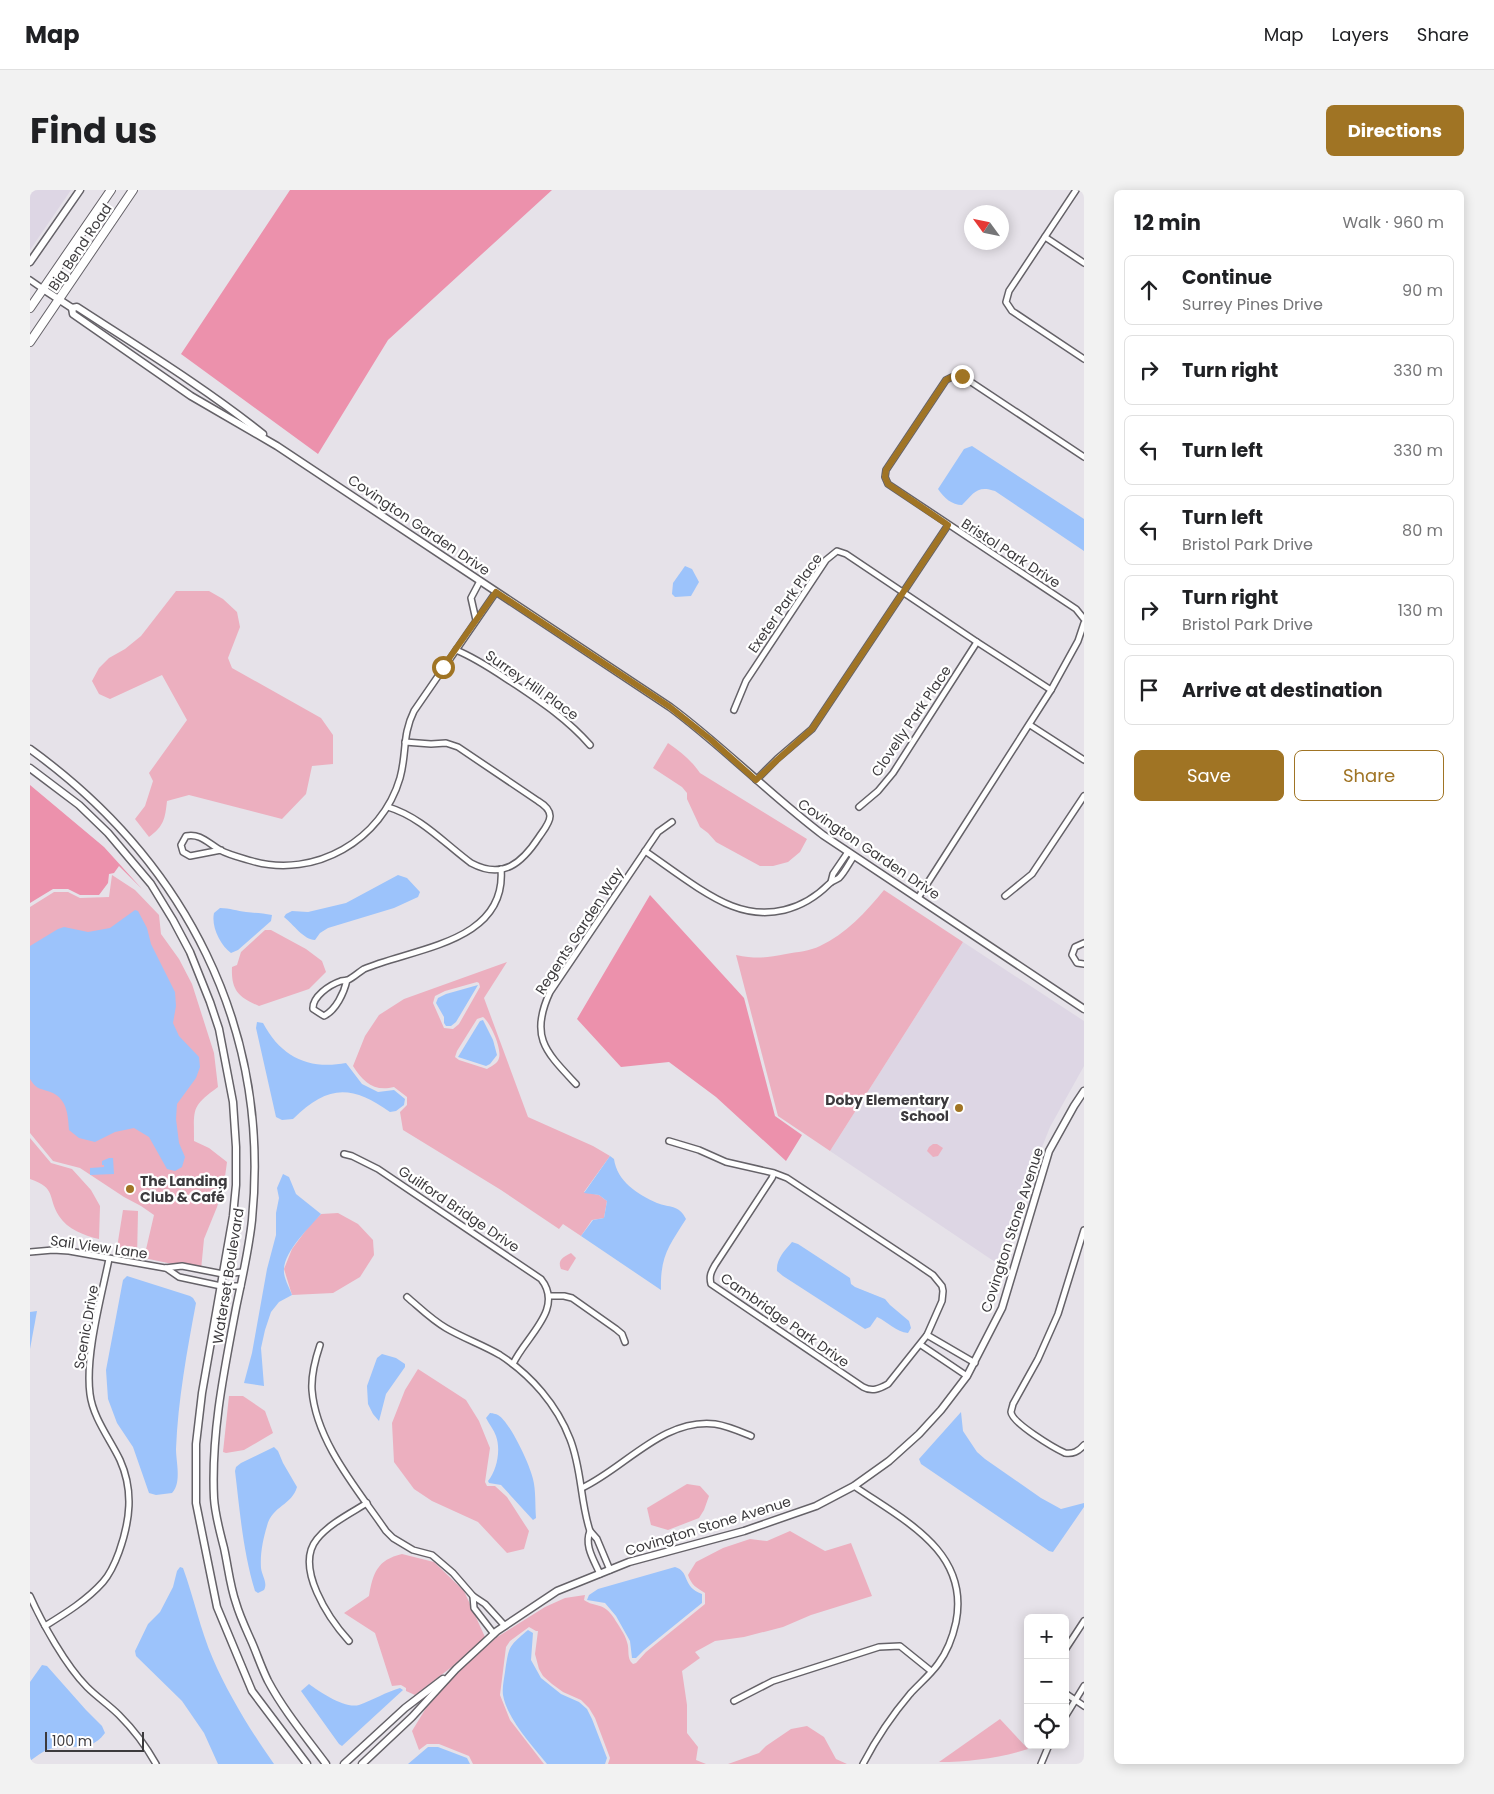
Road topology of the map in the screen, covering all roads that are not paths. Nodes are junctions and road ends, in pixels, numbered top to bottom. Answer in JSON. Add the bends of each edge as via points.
{"nodes":[{"id":1,"x":80,"y":190,"type":"edge"},
{"id":2,"x":111,"y":190,"type":"edge"},
{"id":3,"x":133,"y":190,"type":"edge"},
{"id":4,"x":1076,"y":190,"type":"edge"},
{"id":5,"x":1045,"y":237,"type":"junction"},
{"id":6,"x":30,"y":262,"type":"edge"},
{"id":7,"x":1084,"y":263,"type":"edge"},
{"id":8,"x":30,"y":280,"type":"edge"},
{"id":9,"x":43,"y":289,"type":"junction"},
{"id":10,"x":60,"y":299,"type":"junction"},
{"id":11,"x":30,"y":308,"type":"edge"},
{"id":12,"x":72,"y":308,"type":"junction"},
{"id":13,"x":30,"y":342,"type":"edge"},
{"id":14,"x":1084,"y":359,"type":"edge"},
{"id":15,"x":277,"y":446,"type":"junction"},
{"id":16,"x":1084,"y":457,"type":"edge"},
{"id":17,"x":948,"y":525,"type":"junction"},
{"id":18,"x":480,"y":580,"type":"junction"},
{"id":19,"x":496,"y":592,"type":"junction"},
{"id":20,"x":903,"y":592,"type":"junction"},
{"id":21,"x":476,"y":620,"type":"junction"},
{"id":22,"x":1084,"y":621,"type":"edge"},
{"id":23,"x":977,"y":642,"type":"junction"},
{"id":24,"x":456,"y":650,"type":"junction"},
{"id":25,"x":1051,"y":690,"type":"junction"},
{"id":26,"x":734,"y":710,"type":"dead end"},
{"id":27,"x":1030,"y":725,"type":"junction"},
{"id":28,"x":404,"y":742,"type":"junction"},
{"id":29,"x":590,"y":745,"type":"dead end"},
{"id":30,"x":30,"y":748,"type":"edge"},
{"id":31,"x":1084,"y":760,"type":"edge"},
{"id":32,"x":30,"y":768,"type":"edge"},
{"id":33,"x":756,"y":780,"type":"junction"},
{"id":34,"x":1084,"y":796,"type":"edge"},
{"id":35,"x":388,"y":807,"type":"junction"},
{"id":36,"x":859,"y":807,"type":"dead end"},
{"id":37,"x":672,"y":822,"type":"dead end"},
{"id":38,"x":221,"y":850,"type":"junction"},
{"id":39,"x":645,"y":851,"type":"junction"},
{"id":40,"x":851,"y":854,"type":"junction"},
{"id":41,"x":501,"y":869,"type":"junction"},
{"id":42,"x":1005,"y":896,"type":"dead end"},
{"id":43,"x":918,"y":898,"type":"junction"},
{"id":44,"x":1084,"y":943,"type":"edge"},
{"id":45,"x":1084,"y":964,"type":"edge"},
{"id":46,"x":348,"y":980,"type":"junction"},
{"id":47,"x":1084,"y":1009,"type":"edge"},
{"id":48,"x":576,"y":1084,"type":"dead end"},
{"id":49,"x":1084,"y":1091,"type":"edge"},
{"id":50,"x":669,"y":1141,"type":"dead end"},
{"id":51,"x":344,"y":1154,"type":"dead end"},
{"id":52,"x":774,"y":1173,"type":"junction"},
{"id":53,"x":1084,"y":1230,"type":"edge"},
{"id":54,"x":30,"y":1252,"type":"edge"},
{"id":55,"x":109,"y":1259,"type":"junction"},
{"id":56,"x":165,"y":1268,"type":"junction"},
{"id":57,"x":243,"y":1272,"type":"junction"},
{"id":58,"x":223,"y":1274,"type":"junction"},
{"id":59,"x":221,"y":1286,"type":"junction"},
{"id":60,"x":241,"y":1286,"type":"junction"},
{"id":61,"x":550,"y":1296,"type":"junction"},
{"id":62,"x":407,"y":1297,"type":"dead end"},
{"id":63,"x":927,"y":1335,"type":"junction"},
{"id":64,"x":625,"y":1342,"type":"dead end"},
{"id":65,"x":320,"y":1345,"type":"dead end"},
{"id":66,"x":921,"y":1345,"type":"junction"},
{"id":67,"x":975,"y":1363,"type":"junction"},
{"id":68,"x":513,"y":1364,"type":"junction"},
{"id":69,"x":967,"y":1376,"type":"junction"},
{"id":70,"x":751,"y":1436,"type":"dead end"},
{"id":71,"x":1084,"y":1445,"type":"edge"},
{"id":72,"x":854,"y":1486,"type":"junction"},
{"id":73,"x":582,"y":1488,"type":"junction"},
{"id":74,"x":367,"y":1503,"type":"junction"},
{"id":75,"x":590,"y":1531,"type":"junction"},
{"id":76,"x":610,"y":1570,"type":"junction"},
{"id":77,"x":600,"y":1574,"type":"junction"},
{"id":78,"x":30,"y":1596,"type":"edge"},
{"id":79,"x":473,"y":1596,"type":"junction"},
{"id":80,"x":1084,"y":1621,"type":"edge"},
{"id":81,"x":45,"y":1626,"type":"junction"},
{"id":82,"x":505,"y":1626,"type":"junction"},
{"id":83,"x":494,"y":1634,"type":"junction"},
{"id":84,"x":348,"y":1641,"type":"dead end"},
{"id":85,"x":1069,"y":1644,"type":"edge"},
{"id":86,"x":456,"y":1669,"type":"junction"},
{"id":87,"x":931,"y":1671,"type":"junction"},
{"id":88,"x":1084,"y":1686,"type":"edge"},
{"id":89,"x":1069,"y":1696,"type":"edge"},
{"id":90,"x":1075,"y":1700,"type":"junction"},
{"id":91,"x":734,"y":1701,"type":"dead end"},
{"id":92,"x":1084,"y":1706,"type":"edge"},
{"id":93,"x":1069,"y":1710,"type":"edge"},
{"id":94,"x":1047,"y":1749,"type":"edge"},
{"id":95,"x":156,"y":1764,"type":"edge"},
{"id":96,"x":307,"y":1764,"type":"edge"},
{"id":97,"x":326,"y":1764,"type":"edge"},
{"id":98,"x":344,"y":1764,"type":"edge"},
{"id":99,"x":362,"y":1764,"type":"edge"},
{"id":100,"x":863,"y":1764,"type":"edge"},
{"id":101,"x":1041,"y":1764,"type":"edge"}],
"edges":[{"from":1,"to":6,"type":"street"},
{"from":2,"to":9,"type":"main road","name":"Big Bend Road"},
{"from":3,"to":10,"type":"main road","name":"Big Bend Road"},
{"from":4,"to":5,"type":"street"},
{"from":5,"to":7,"type":"street"},
{"from":5,"to":14,"type":"street","via":[[1009,291],[1006,302],[1012,311]]},
{"from":8,"to":9,"type":"street"},
{"from":9,"to":10,"type":"street","name":"Covington Garden Drive"},
{"from":9,"to":11,"type":"main road","name":"Big Bend Road"},
{"from":10,"to":12,"type":"street","name":"Covington Garden Drive"},
{"from":10,"to":13,"type":"main road","name":"Big Bend Road"},
{"from":12,"to":15,"type":"street","name":"Covington Garden Drive","via":[[77,307],[208,392]]},
{"from":12,"to":15,"type":"street","name":"Covington Garden Drive","via":[[73,314],[191,396]]},
{"from":15,"to":18,"type":"street","name":"Covington Garden Drive"},
{"from":16,"to":17,"type":"street","name":"Bristol Park Drive","via":[[962,376],[946,380],[886,470],[885,477],[888,484]]},
{"from":17,"to":20,"type":"street"},
{"from":17,"to":22,"type":"street","name":"Bristol Park Drive","via":[[1076,609]]},
{"from":18,"to":19,"type":"street","name":"Covington Garden Drive"},
{"from":18,"to":21,"type":"street","via":[[471,598]]},
{"from":19,"to":21,"type":"street"},
{"from":19,"to":33,"type":"street","name":"Covington Garden Drive","via":[[670,707]]},
{"from":20,"to":23,"type":"street","name":"Exeter Park Place"},
{"from":20,"to":26,"type":"street","name":"Exeter Park Place","via":[[846,554],[837,552],[826,560],[746,680]]},
{"from":20,"to":33,"type":"street","via":[[812,729]]},
{"from":21,"to":24,"type":"street"},
{"from":22,"to":25,"type":"street","name":"Bristol Park Drive","via":[[1078,641]]},
{"from":23,"to":25,"type":"street","name":"Exeter Park Place"},
{"from":23,"to":36,"type":"street","name":"Clovelly Park Place","via":[[893,773]]},
{"from":24,"to":28,"type":"street","via":[[414,711]]},
{"from":24,"to":29,"type":"street","name":"Surrey Hill Place","via":[[484,664],[558,714]]},
{"from":25,"to":27,"type":"street","name":"Bristol Park Drive"},
{"from":27,"to":31,"type":"street"},
{"from":27,"to":43,"type":"street","name":"Bristol Park Drive"},
{"from":28,"to":35,"type":"street","via":[[400,776]]},
{"from":28,"to":41,"type":"street","via":[[452,744],[544,806],[550,816],[548,823],[529,852],[516,863]]},
{"from":30,"to":57,"type":"street","name":"Waterset Boulevard","via":[[88,796],[133,842],[173,895],[207,953],[228,1003],[242,1053],[252,1111],[255,1166],[252,1221]]},
{"from":32,"to":58,"type":"street","name":"Waterset Boulevard","via":[[79,805],[138,867],[173,920],[201,976],[219,1029],[233,1102],[236,1147],[234,1216]]},
{"from":33,"to":40,"type":"street","name":"Covington Garden Drive","via":[[789,810]]},
{"from":34,"to":42,"type":"street","via":[[1032,874]]},
{"from":35,"to":38,"type":"street","via":[[348,848],[312,862],[299,865],[254,862]]},
{"from":35,"to":41,"type":"street","via":[[424,826],[471,863]]},
{"from":37,"to":39,"type":"street","name":"Regents Garden Way","via":[[658,832]]},
{"from":38,"to":38,"type":"street","via":[[196,835],[186,836],[181,845],[183,852],[190,856]]},
{"from":39,"to":40,"type":"street","via":[[716,899],[733,907],[774,913],[818,896]]},
{"from":39,"to":48,"type":"street","name":"Regents Garden Way","via":[[550,992],[542,1009],[540,1035],[552,1058]]},
{"from":40,"to":43,"type":"street","name":"Covington Garden Drive"},
{"from":41,"to":46,"type":"street","via":[[502,881],[497,898],[486,916],[472,929],[454,940],[364,970]]},
{"from":43,"to":47,"type":"street","name":"Covington Garden Drive"},
{"from":44,"to":45,"type":"street","via":[[1077,945],[1072,952],[1075,960]]},
{"from":46,"to":46,"type":"street","via":[[340,981],[317,996],[313,1005],[315,1012],[324,1016],[330,1013]]},
{"from":49,"to":67,"type":"street","name":"Covington Stone Avenue","via":[[1050,1151],[1002,1308]]},
{"from":50,"to":52,"type":"street","name":"Cambridge Park Drive","via":[[726,1162]]},
{"from":51,"to":61,"type":"street","name":"Guilford Bridge Drive","via":[[378,1169],[529,1270],[546,1285]]},
{"from":52,"to":63,"type":"street","name":"Cambridge Park Drive","via":[[787,1178],[939,1281],[944,1291],[942,1301]]},
{"from":52,"to":66,"type":"street","name":"Cambridge Park Drive","via":[[710,1272],[711,1284],[868,1390],[888,1384]]},
{"from":53,"to":71,"type":"street","via":[[1058,1314],[1011,1411],[1022,1426],[1065,1453],[1072,1454]]},
{"from":54,"to":55,"type":"street","name":"Sail View Lane","via":[[68,1251]]},
{"from":55,"to":56,"type":"street","name":"Sail View Lane"},
{"from":55,"to":81,"type":"street","name":"Scenic Drive","via":[[88,1377],[97,1418],[128,1480],[130,1510],[126,1535],[115,1564],[104,1581],[87,1598]]},
{"from":56,"to":58,"type":"street","name":"Sail View Lane","via":[[182,1266]]},
{"from":56,"to":59,"type":"street","name":"Sail View Lane","via":[[179,1277]]},
{"from":57,"to":58,"type":"street","name":"Sail View Lane"},
{"from":57,"to":60,"type":"street","name":"Waterset Boulevard"},
{"from":58,"to":59,"type":"street","name":"Waterset Boulevard"},
{"from":59,"to":60,"type":"street","name":"Sail View Lane"},
{"from":59,"to":96,"type":"street","name":"Waterset Boulevard","via":[[196,1444],[196,1503],[218,1607],[252,1690]]},
{"from":60,"to":97,"type":"street","name":"Waterset Boulevard","via":[[220,1396],[214,1444],[214,1501],[235,1602],[268,1682]]},
{"from":61,"to":64,"type":"street","via":[[572,1298],[616,1329]]},
{"from":61,"to":68,"type":"street","via":[[546,1314]]},
{"from":62,"to":68,"type":"street","via":[[444,1328]]},
{"from":63,"to":66,"type":"street","name":"Cambridge Park Drive"},
{"from":63,"to":67,"type":"street"},
{"from":65,"to":74,"type":"street","via":[[312,1391],[319,1422],[329,1447]]},
{"from":66,"to":69,"type":"street"},
{"from":67,"to":69,"type":"street","name":"Covington Stone Avenue"},
{"from":68,"to":73,"type":"street","via":[[540,1390],[562,1422],[574,1450]]},
{"from":69,"to":72,"type":"street","name":"Covington Stone Avenue","via":[[919,1434]]},
{"from":70,"to":73,"type":"street","via":[[716,1424],[692,1426],[662,1436]]},
{"from":72,"to":76,"type":"street","name":"Covington Stone Avenue","via":[[816,1506],[744,1531]]},
{"from":72,"to":87,"type":"street","via":[[931,1541],[951,1571],[959,1608],[955,1629],[947,1649]]},
{"from":73,"to":75,"type":"street","via":[[584,1514]]},
{"from":74,"to":79,"type":"street","via":[[386,1532],[413,1550],[432,1555]]},
{"from":74,"to":84,"type":"street","via":[[322,1533],[310,1550],[313,1580],[326,1613]]},
{"from":75,"to":76,"type":"street"},
{"from":75,"to":77,"type":"street","via":[[587,1545]]},
{"from":76,"to":77,"type":"street","name":"Covington Stone Avenue"},
{"from":77,"to":82,"type":"street","name":"Covington Stone Avenue","via":[[558,1591]]},
{"from":78,"to":81,"type":"street"},
{"from":79,"to":82,"type":"street"},
{"from":79,"to":83,"type":"street","via":[[474,1608]]},
{"from":80,"to":85,"type":"street"},
{"from":81,"to":95,"type":"street","via":[[86,1686],[120,1716],[146,1745]]},
{"from":82,"to":83,"type":"street","name":"Covington Stone Avenue"},
{"from":83,"to":86,"type":"street","name":"Covington Stone Avenue"},
{"from":86,"to":98,"type":"street","name":"Covington Stone Avenue","via":[[405,1708]]},
{"from":86,"to":99,"type":"street","name":"Covington Stone Avenue"},
{"from":87,"to":91,"type":"street","via":[[900,1646],[879,1647],[773,1681]]},
{"from":87,"to":100,"type":"street","via":[[899,1708]]},
{"from":88,"to":90,"type":"street"},
{"from":89,"to":90,"type":"street"},
{"from":90,"to":92,"type":"street"},
{"from":90,"to":93,"type":"street"},
{"from":94,"to":101,"type":"street"}]}
